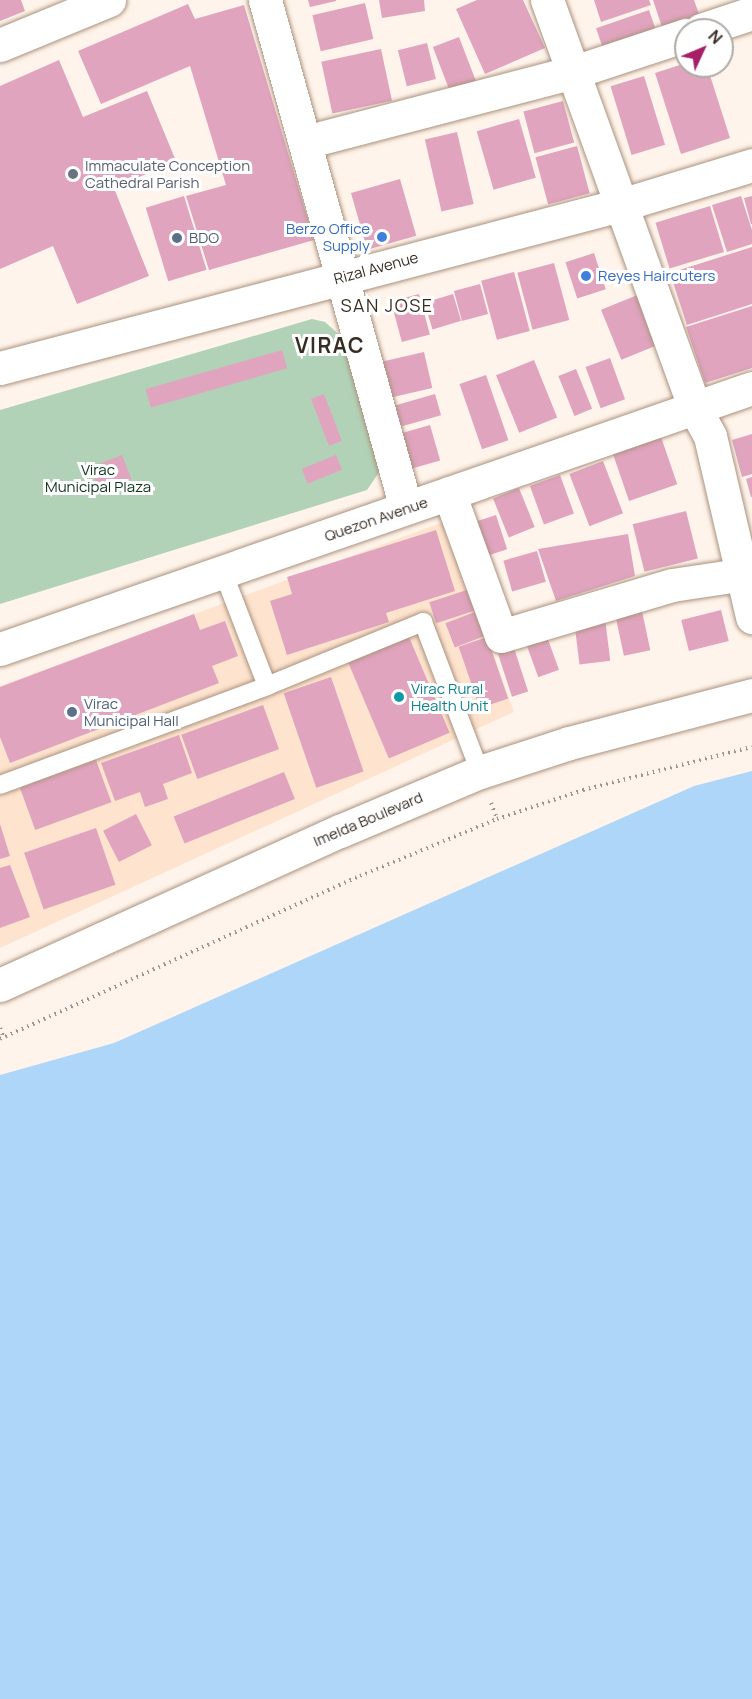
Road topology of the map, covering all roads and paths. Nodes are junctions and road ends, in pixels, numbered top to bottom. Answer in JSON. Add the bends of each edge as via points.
{"nodes":[{"id":1,"x":109,"y":0,"type":"edge"},
{"id":2,"x":265,"y":0,"type":"edge"},
{"id":3,"x":548,"y":0,"type":"edge"},
{"id":4,"x":752,"y":13,"type":"edge"},
{"id":5,"x":734,"y":19,"type":"edge"},
{"id":6,"x":674,"y":39,"type":"edge"},
{"id":7,"x":0,"y":45,"type":"edge"},
{"id":8,"x":574,"y":72,"type":"junction"},
{"id":9,"x":305,"y":142,"type":"junction"},
{"id":10,"x":752,"y":165,"type":"edge"},
{"id":11,"x":624,"y":204,"type":"junction"},
{"id":12,"x":343,"y":276,"type":"junction"},
{"id":13,"x":0,"y":368,"type":"edge"},
{"id":14,"x":752,"y":388,"type":"edge"},
{"id":15,"x":695,"y":409,"type":"junction"},
{"id":16,"x":449,"y":493,"type":"junction"},
{"id":17,"x":406,"y":508,"type":"junction"},
{"id":18,"x":223,"y":572,"type":"junction"},
{"id":19,"x":747,"y":574,"type":"edge"},
{"id":20,"x":752,"y":617,"type":"edge"},
{"id":21,"x":0,"y":649,"type":"edge"},
{"id":22,"x":267,"y":686,"type":"junction"},
{"id":23,"x":752,"y":696,"type":"edge"},
{"id":24,"x":752,"y":747,"type":"edge"},
{"id":25,"x":480,"y":772,"type":"junction"},
{"id":26,"x":0,"y":785,"type":"edge"},
{"id":27,"x":0,"y":985,"type":"edge"},
{"id":28,"x":0,"y":1028,"type":"edge"},
{"id":29,"x":2,"y":1039,"type":"edge"}],
"edges":[{"from":1,"to":7,"type":"main road"},
{"from":2,"to":9,"type":"main road"},
{"from":3,"to":8,"type":"main road"},
{"from":4,"to":5,"type":"main road"},
{"from":6,"to":8,"type":"main road"},
{"from":8,"to":9,"type":"main road"},
{"from":8,"to":11,"type":"main road"},
{"from":9,"to":12,"type":"main road"},
{"from":10,"to":11,"type":"main road","name":"Rizal Avenue"},
{"from":11,"to":12,"type":"main road","name":"Rizal Avenue"},
{"from":11,"to":15,"type":"main road"},
{"from":12,"to":13,"type":"main road","name":"Rizal Avenue"},
{"from":12,"to":17,"type":"main road"},
{"from":14,"to":15,"type":"main road","name":"Quezon Avenue"},
{"from":15,"to":16,"type":"main road","name":"Quezon Avenue"},
{"from":15,"to":19,"type":"main road","via":[[710,436]]},
{"from":16,"to":17,"type":"main road","name":"Quezon Avenue"},
{"from":16,"to":19,"type":"main road","via":[[501,636],[672,585]]},
{"from":17,"to":18,"type":"main road","name":"Quezon Avenue"},
{"from":18,"to":21,"type":"main road","name":"Quezon Avenue"},
{"from":18,"to":22,"type":"lane"},
{"from":19,"to":20,"type":"main road"},
{"from":22,"to":25,"type":"lane","via":[[423,622]]},
{"from":22,"to":26,"type":"lane"},
{"from":23,"to":25,"type":"main road","name":"Imelda Boulevard","via":[[569,743]]},
{"from":24,"to":29,"type":"path","via":[[583,790],[497,819],[360,876]]},
{"from":25,"to":27,"type":"main road","name":"Imelda Boulevard"},
{"from":28,"to":29,"type":"path"}]}
